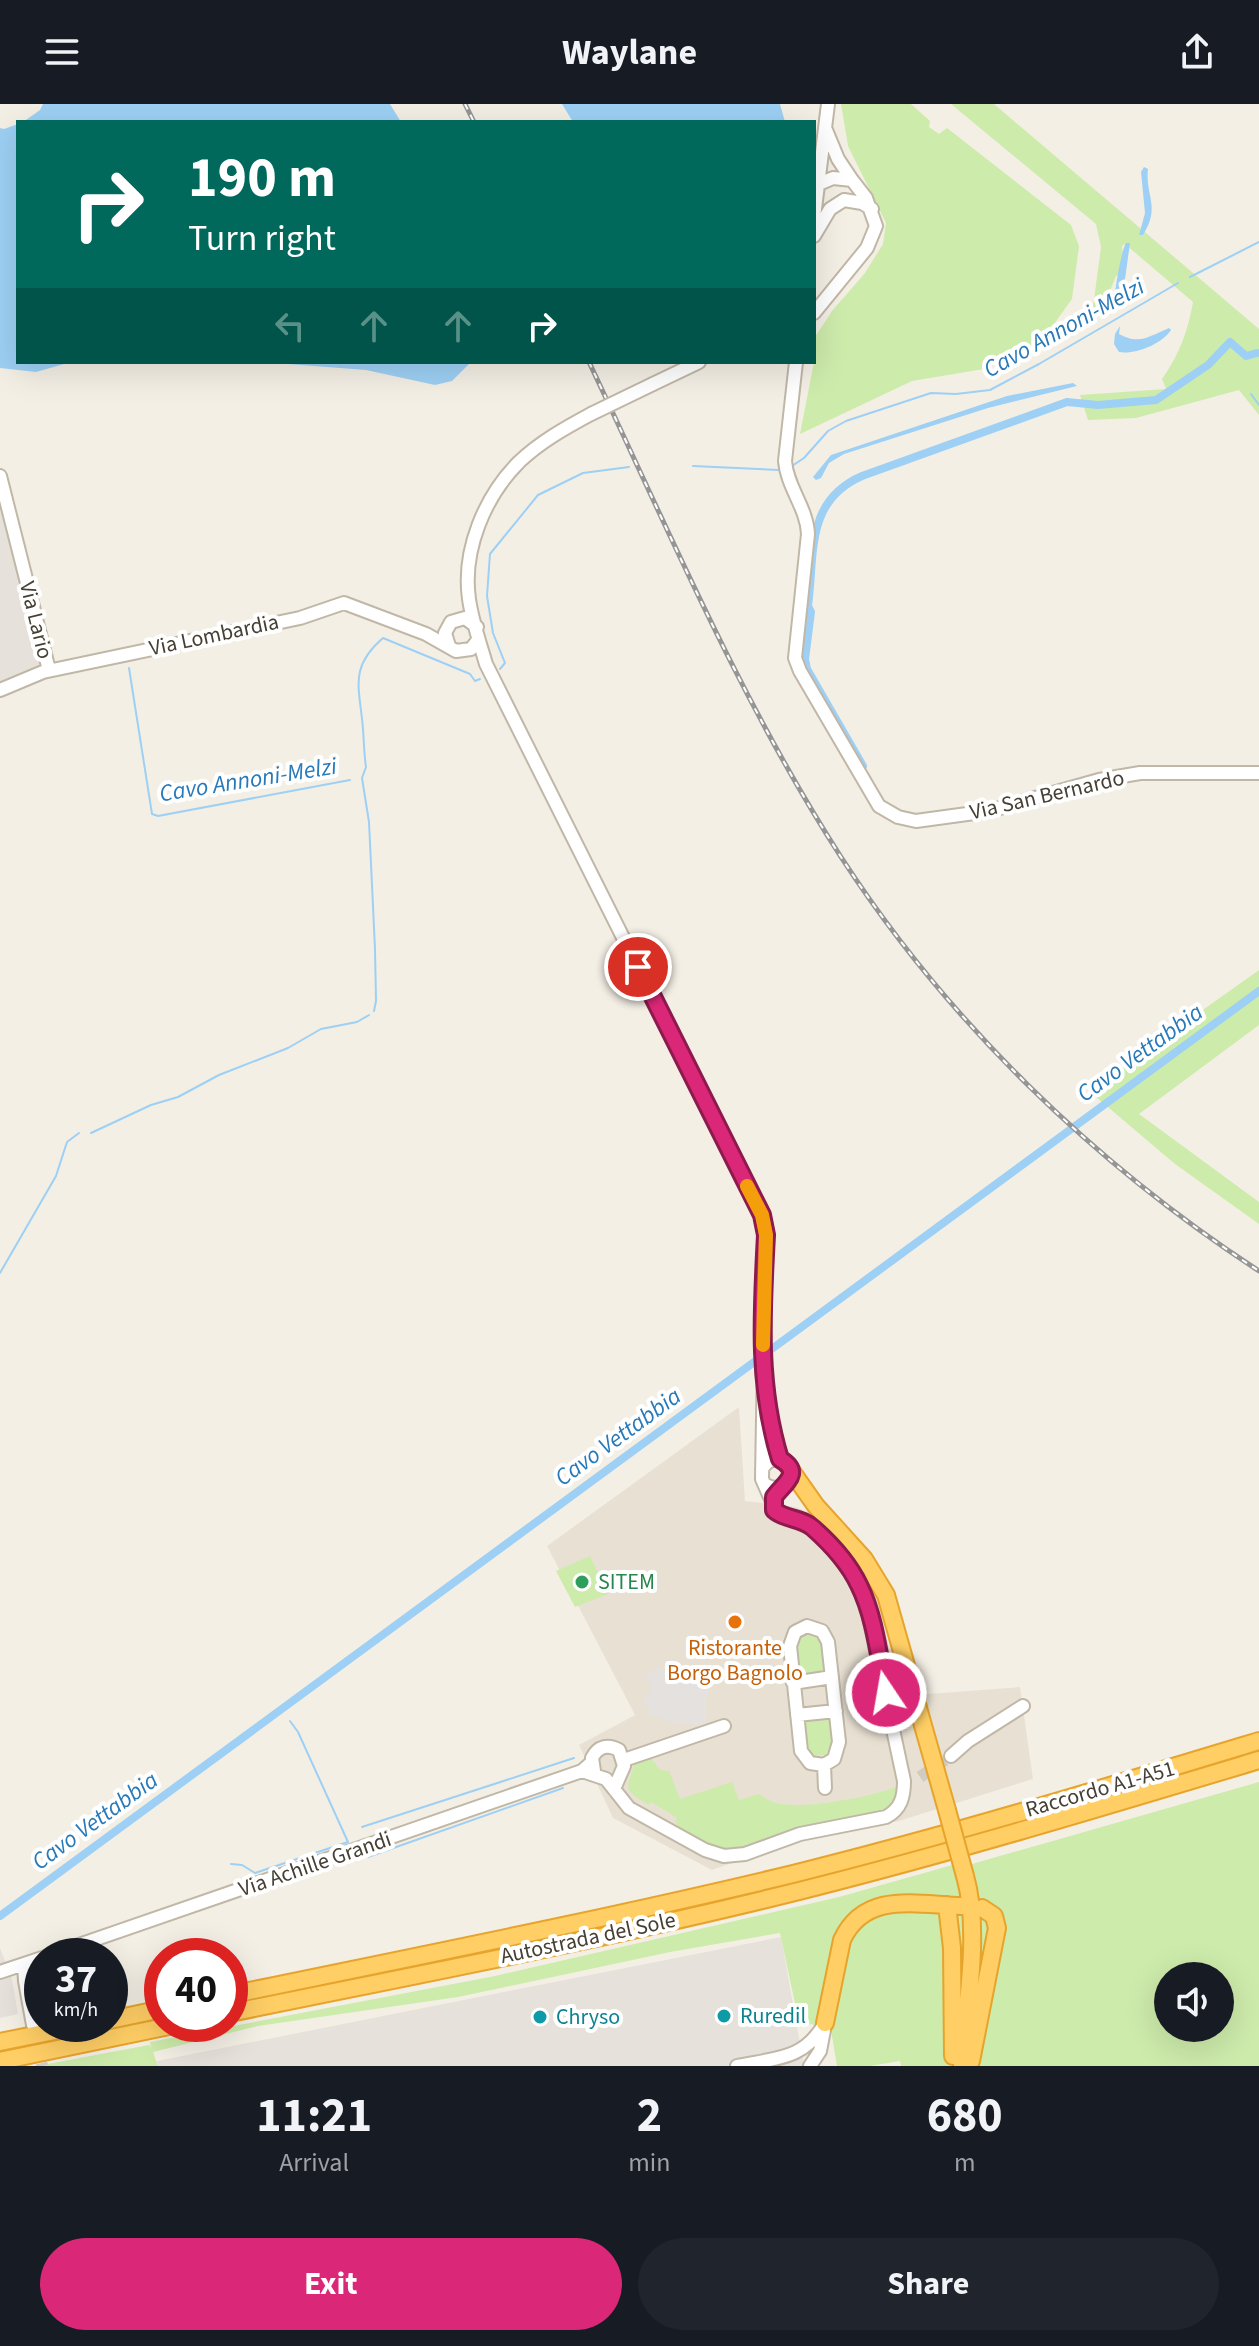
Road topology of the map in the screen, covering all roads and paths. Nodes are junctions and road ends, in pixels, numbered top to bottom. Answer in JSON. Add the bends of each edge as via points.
{"nodes":[{"id":1,"x":828,"y":104,"type":"edge"},
{"id":2,"x":826,"y":129,"type":"junction"},
{"id":3,"x":852,"y":180,"type":"junction"},
{"id":4,"x":819,"y":184,"type":"junction"},
{"id":5,"x":844,"y":200,"type":"junction"},
{"id":6,"x":816,"y":204,"type":"edge"},
{"id":7,"x":872,"y":209,"type":"junction"},
{"id":8,"x":816,"y":233,"type":"edge"},
{"id":9,"x":816,"y":310,"type":"edge"},
{"id":10,"x":695,"y":364,"type":"edge"},
{"id":11,"x":796,"y":364,"type":"edge"},
{"id":12,"x":0,"y":476,"type":"edge"},
{"id":13,"x":469,"y":597,"type":"junction"},
{"id":14,"x":461,"y":618,"type":"junction"},
{"id":15,"x":445,"y":631,"type":"junction"},
{"id":16,"x":426,"y":634,"type":"junction"},
{"id":17,"x":475,"y":639,"type":"junction"},
{"id":18,"x":449,"y":646,"type":"junction"},
{"id":19,"x":49,"y":670,"type":"junction"},
{"id":20,"x":0,"y":690,"type":"edge"},
{"id":21,"x":1259,"y":773,"type":"edge"},
{"id":22,"x":763,"y":1388,"type":"junction"},
{"id":23,"x":785,"y":1464,"type":"junction"},
{"id":24,"x":762,"y":1469,"type":"junction"},
{"id":25,"x":777,"y":1486,"type":"junction"},
{"id":26,"x":816,"y":1506,"type":"junction"},
{"id":27,"x":832,"y":1677,"type":"junction"},
{"id":28,"x":793,"y":1683,"type":"junction"},
{"id":29,"x":1023,"y":1706,"type":"dead end"},
{"id":30,"x":836,"y":1711,"type":"junction"},
{"id":31,"x":797,"y":1715,"type":"junction"},
{"id":32,"x":724,"y":1726,"type":"dead end"},
{"id":33,"x":1259,"y":1741,"type":"edge"},
{"id":34,"x":951,"y":1756,"type":"tunnel mouth"},
{"id":35,"x":624,"y":1760,"type":"junction"},
{"id":36,"x":1259,"y":1760,"type":"edge"},
{"id":37,"x":824,"y":1765,"type":"junction"},
{"id":38,"x":598,"y":1775,"type":"junction"},
{"id":39,"x":825,"y":1788,"type":"dead end"},
{"id":40,"x":941,"y":1836,"type":"joint"},
{"id":41,"x":944,"y":1853,"type":"joint"},
{"id":42,"x":982,"y":1908,"type":"dead end"},
{"id":43,"x":103,"y":1938,"type":"edge"},
{"id":44,"x":24,"y":1964,"type":"edge"},
{"id":45,"x":0,"y":1972,"type":"edge"},
{"id":46,"x":248,"y":1991,"type":"edge"},
{"id":47,"x":248,"y":2009,"type":"edge"},
{"id":48,"x":825,"y":2023,"type":"junction"},
{"id":49,"x":144,"y":2031,"type":"edge"},
{"id":50,"x":24,"y":2037,"type":"edge"},
{"id":51,"x":0,"y":2042,"type":"edge"},
{"id":52,"x":795,"y":2055,"type":"junction"},
{"id":53,"x":0,"y":2061,"type":"edge"},
{"id":54,"x":739,"y":2066,"type":"edge"},
{"id":55,"x":808,"y":2066,"type":"edge"},
{"id":56,"x":953,"y":2066,"type":"edge"},
{"id":57,"x":962,"y":2066,"type":"edge"},
{"id":58,"x":970,"y":2066,"type":"edge"}],
"edges":[{"from":1,"to":2,"type":"street"},
{"from":2,"to":3,"type":"street"},
{"from":2,"to":4,"type":"street"},
{"from":3,"to":4,"type":"street","via":[[833,178]]},
{"from":3,"to":7,"type":"street"},
{"from":4,"to":5,"type":"street","via":[[828,195]]},
{"from":4,"to":6,"type":"street"},
{"from":5,"to":7,"type":"street"},
{"from":5,"to":8,"type":"street","via":[[830,209]]},
{"from":7,"to":9,"type":"street","via":[[872,240]]},
{"from":10,"to":13,"type":"street","bridge":true,"via":[[591,414],[518,463],[491,499],[474,540]]},
{"from":11,"to":21,"type":"street","name":"Via San Bernardo","via":[[785,467],[808,534],[795,658],[879,806],[916,821],[989,811],[1140,773]]},
{"from":12,"to":19,"type":"street","name":"Via Lario"},
{"from":13,"to":14,"type":"street"},
{"from":13,"to":17,"type":"street"},
{"from":14,"to":15,"type":"street"},
{"from":14,"to":17,"type":"street","via":[[471,620]]},
{"from":15,"to":16,"type":"street","name":"Via Lombardia"},
{"from":15,"to":18,"type":"street"},
{"from":16,"to":18,"type":"street","name":"Via Lombardia"},
{"from":16,"to":19,"type":"street","name":"Via Lombardia","via":[[344,603],[300,618]]},
{"from":17,"to":18,"type":"street","via":[[460,652]]},
{"from":17,"to":22,"type":"street","via":[[762,1215]]},
{"from":19,"to":20,"type":"street","name":"Via Lombardia"},
{"from":22,"to":23,"type":"street"},
{"from":22,"to":24,"type":"street"},
{"from":23,"to":24,"type":"street","via":[[767,1462]]},
{"from":23,"to":25,"type":"street","via":[[790,1478]]},
{"from":23,"to":26,"type":"highway"},
{"from":24,"to":25,"type":"street","via":[[762,1479]]},
{"from":25,"to":26,"type":"highway"},
{"from":25,"to":38,"type":"street","via":[[773,1506],[780,1515],[811,1526],[860,1587],[910,1780],[901,1802],[891,1815],[878,1820],[800,1834],[734,1856],[713,1854],[629,1808]]},
{"from":26,"to":57,"type":"highway","bridge":true,"via":[[864,1559],[886,1595],[965,1876],[972,1918]]},
{"from":27,"to":28,"type":"street"},
{"from":27,"to":28,"type":"street","via":[[825,1635],[807,1626],[791,1641]]},
{"from":27,"to":30,"type":"street"},
{"from":28,"to":31,"type":"street"},
{"from":29,"to":34,"type":"street"},
{"from":30,"to":31,"type":"street"},
{"from":30,"to":37,"type":"street","via":[[839,1746],[834,1759]]},
{"from":31,"to":37,"type":"street","via":[[804,1757]]},
{"from":32,"to":35,"type":"street"},
{"from":33,"to":40,"type":"highway","name":"Raccordo A1-A51"},
{"from":35,"to":38,"type":"street","via":[[619,1775]]},
{"from":35,"to":38,"type":"street","via":[[619,1750],[604,1747],[595,1753]]},
{"from":36,"to":41,"type":"highway","name":"Raccordo A1-A51"},
{"from":37,"to":39,"type":"street"},
{"from":38,"to":43,"type":"street","name":"Via Achille Grandi"},
{"from":40,"to":46,"type":"highway","name":"Autostrada del Sole","via":[[613,1915]]},
{"from":41,"to":47,"type":"highway","name":"Autostrada del Sole","via":[[628,1930]]},
{"from":42,"to":58,"type":"highway","via":[[994,1916],[997,1928]]},
{"from":44,"to":45,"type":"street","name":"Via Achille Grandi"},
{"from":48,"to":52,"type":"street"},
{"from":48,"to":55,"type":"street","via":[[820,2051]]},
{"from":48,"to":56,"type":"highway","via":[[838,1954],[854,1920],[885,1905],[955,1906]]},
{"from":49,"to":53,"type":"highway"},
{"from":50,"to":51,"type":"highway"},
{"from":52,"to":54,"type":"street"},
{"from":52,"to":55,"type":"street","via":[[803,2056]]}]}
